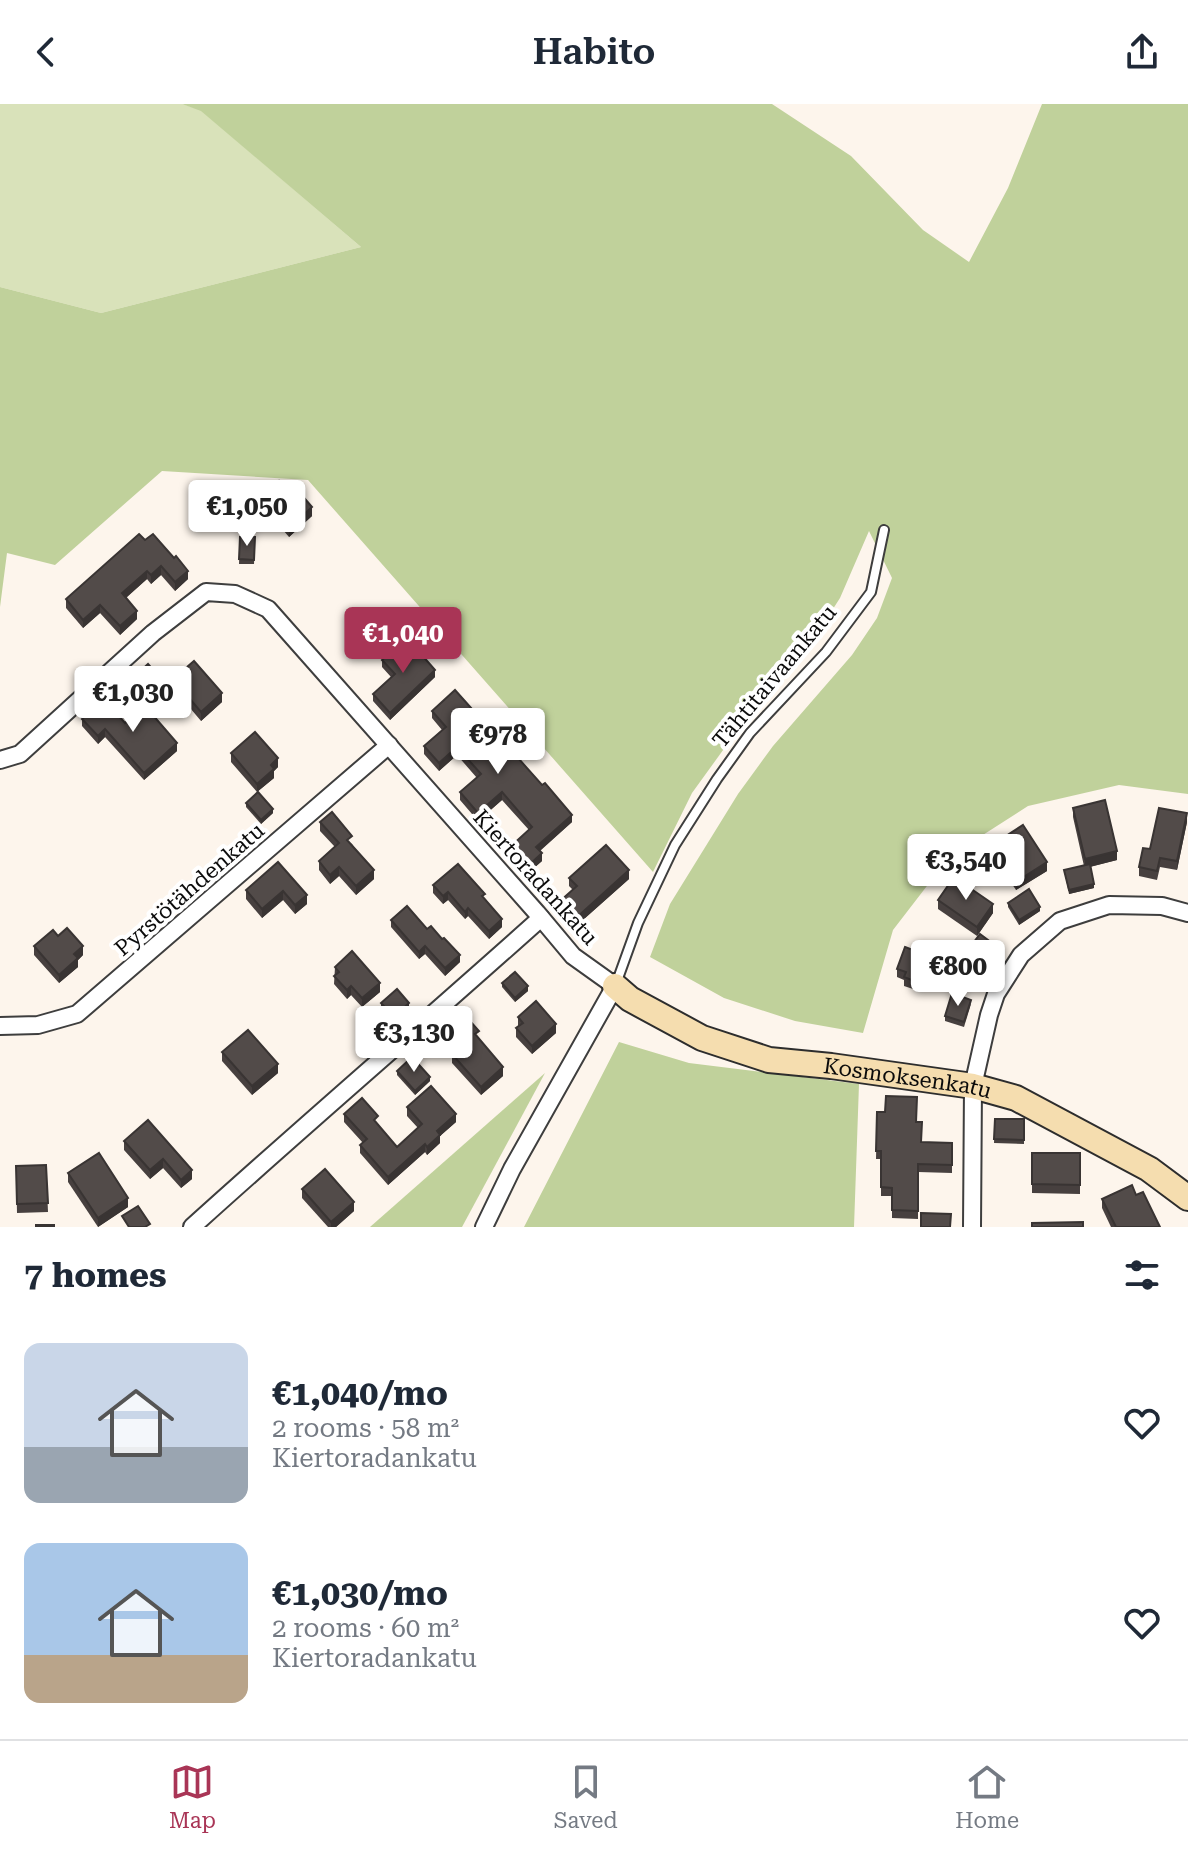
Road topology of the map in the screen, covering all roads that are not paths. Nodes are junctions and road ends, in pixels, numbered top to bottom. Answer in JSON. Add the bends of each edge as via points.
{"nodes":[{"id":1,"x":884,"y":530,"type":"dead end"},
{"id":2,"x":389,"y":745,"type":"junction"},
{"id":3,"x":0,"y":760,"type":"edge"},
{"id":4,"x":1188,"y":913,"type":"edge"},
{"id":5,"x":541,"y":918,"type":"junction"},
{"id":6,"x":615,"y":986,"type":"junction"},
{"id":7,"x":0,"y":1026,"type":"edge"},
{"id":8,"x":973,"y":1086,"type":"junction"},
{"id":9,"x":1188,"y":1198,"type":"edge"},
{"id":10,"x":192,"y":1227,"type":"edge"},
{"id":11,"x":484,"y":1227,"type":"edge"},
{"id":12,"x":972,"y":1227,"type":"edge"}],
"edges":[{"from":1,"to":6,"type":"lane","name":"Tähtitaivaankatu","via":[[871,592],[717,779],[675,845]]},
{"from":2,"to":3,"type":"street","name":"Kiertoradankatu","via":[[268,609],[235,594],[206,592],[150,635],[20,754]]},
{"from":2,"to":5,"type":"street","name":"Kiertoradankatu"},
{"from":2,"to":7,"type":"street","name":"Pyrstötähdenkatu","via":[[77,1014],[38,1025]]},
{"from":4,"to":8,"type":"street","via":[[1162,906],[1109,905],[1060,921],[1045,933],[1021,955],[996,994]]},
{"from":5,"to":6,"type":"street","name":"Kiertoradankatu","via":[[573,956]]},
{"from":5,"to":10,"type":"street"},
{"from":6,"to":8,"type":"street","name":"Kosmoksenkatu","via":[[702,1038],[769,1060]]},
{"from":6,"to":11,"type":"street","name":"Tähtitaivaankatu"},
{"from":8,"to":9,"type":"street","name":"Kosmoksenkatu","via":[[1016,1098],[1090,1136]]},
{"from":8,"to":12,"type":"street"}]}
